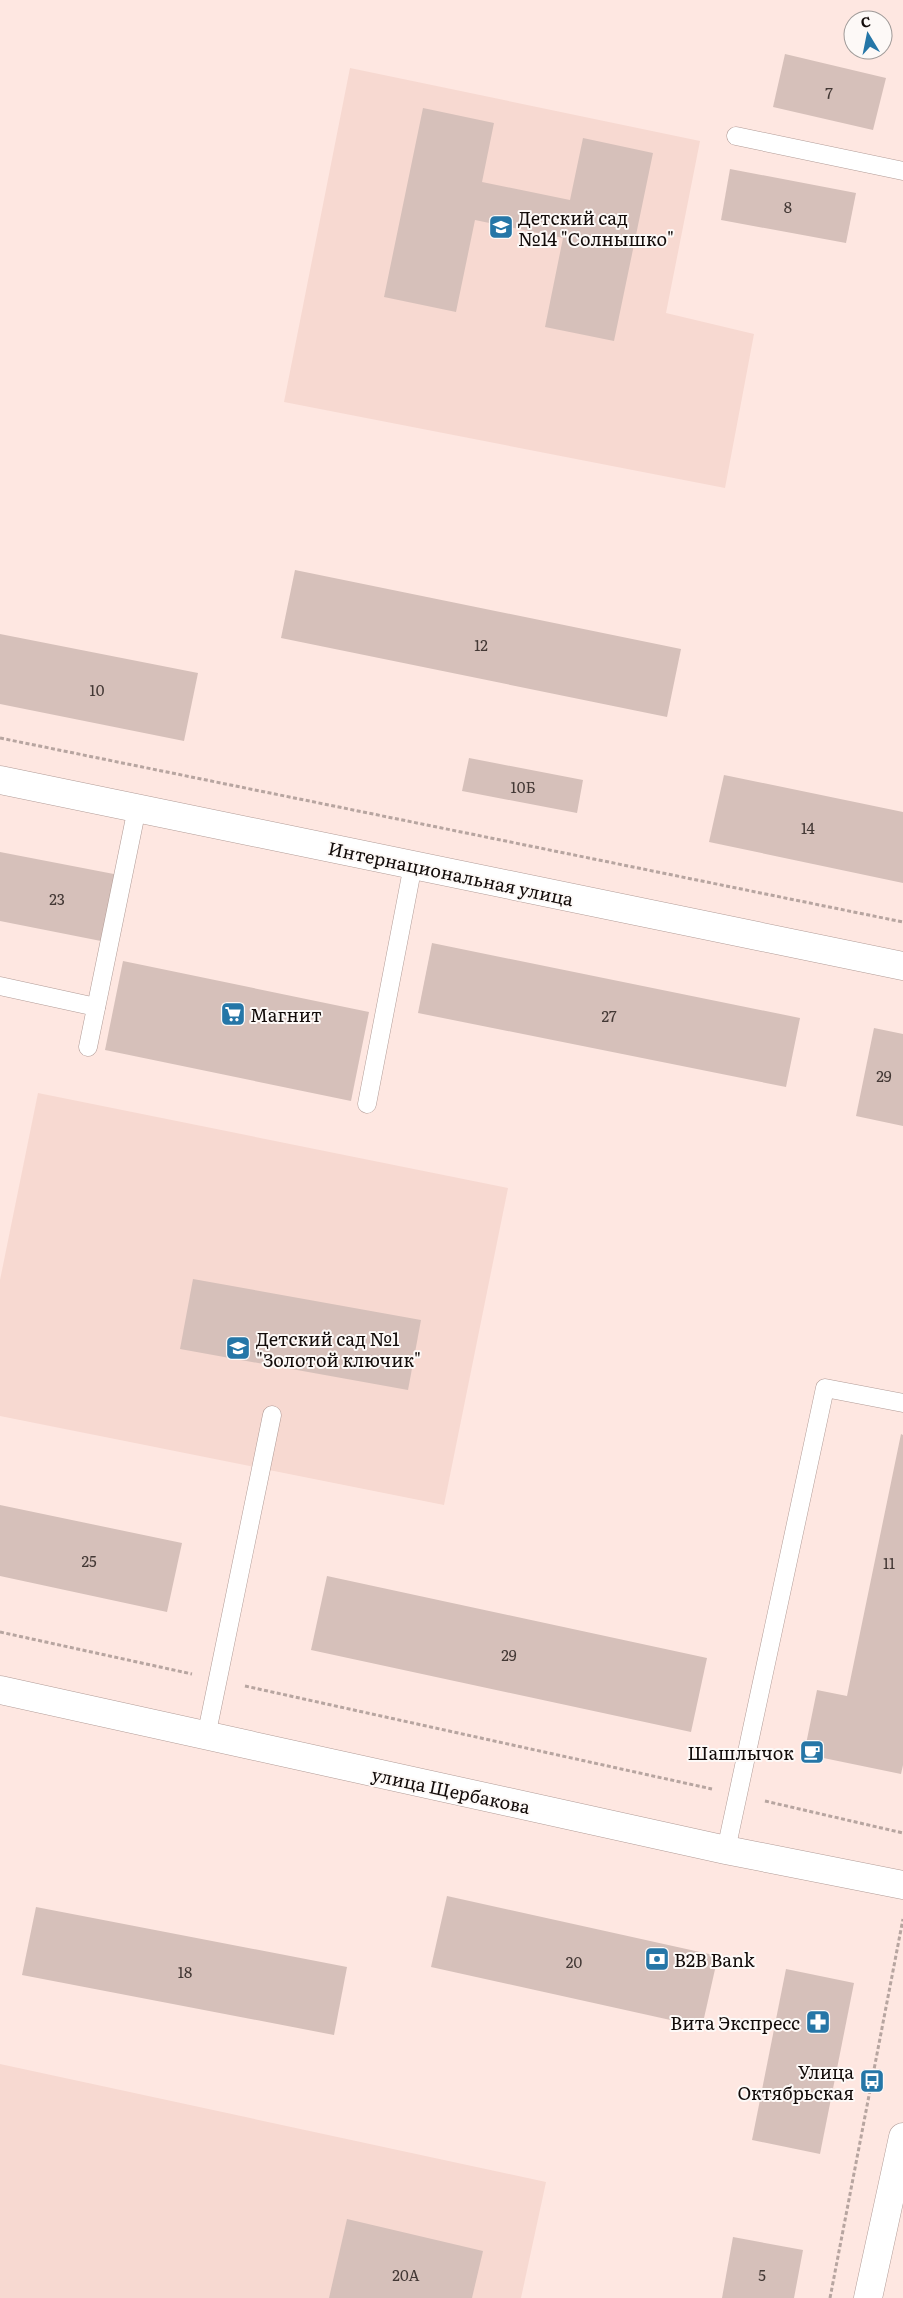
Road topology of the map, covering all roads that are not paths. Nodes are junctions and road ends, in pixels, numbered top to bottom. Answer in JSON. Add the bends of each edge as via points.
{"nodes":[{"id":1,"x":736,"y":136,"type":"dead end"},
{"id":2,"x":903,"y":171,"type":"edge"},
{"id":3,"x":0,"y":780,"type":"edge"},
{"id":4,"x":137,"y":808,"type":"junction"},
{"id":5,"x":413,"y":865,"type":"junction"},
{"id":6,"x":903,"y":966,"type":"edge"},
{"id":7,"x":0,"y":986,"type":"edge"},
{"id":8,"x":96,"y":1007,"type":"junction"},
{"id":9,"x":88,"y":1047,"type":"dead end"},
{"id":10,"x":367,"y":1104,"type":"dead end"},
{"id":11,"x":903,"y":1403,"type":"edge"},
{"id":12,"x":272,"y":1415,"type":"dead end"},
{"id":13,"x":0,"y":1690,"type":"edge"},
{"id":14,"x":206,"y":1737,"type":"junction"},
{"id":15,"x":726,"y":1850,"type":"junction"},
{"id":16,"x":903,"y":1885,"type":"edge"},
{"id":17,"x":903,"y":2137,"type":"edge"},
{"id":18,"x":868,"y":2298,"type":"edge"}],
"edges":[{"from":1,"to":2,"type":"lane"},
{"from":3,"to":4,"type":"main road","name":"Интернациональная улица"},
{"from":4,"to":5,"type":"main road","name":"Интернациональная улица"},
{"from":4,"to":8,"type":"lane"},
{"from":5,"to":6,"type":"main road","name":"Интернациональная улица"},
{"from":5,"to":10,"type":"lane"},
{"from":7,"to":8,"type":"lane"},
{"from":8,"to":9,"type":"lane"},
{"from":11,"to":15,"type":"lane","via":[[825,1388]]},
{"from":12,"to":14,"type":"lane"},
{"from":13,"to":14,"type":"main road","name":"улица Щербакова"},
{"from":14,"to":15,"type":"main road","name":"улица Щербакова"},
{"from":15,"to":16,"type":"main road","name":"улица Щербакова"},
{"from":17,"to":18,"type":"main road"}]}
